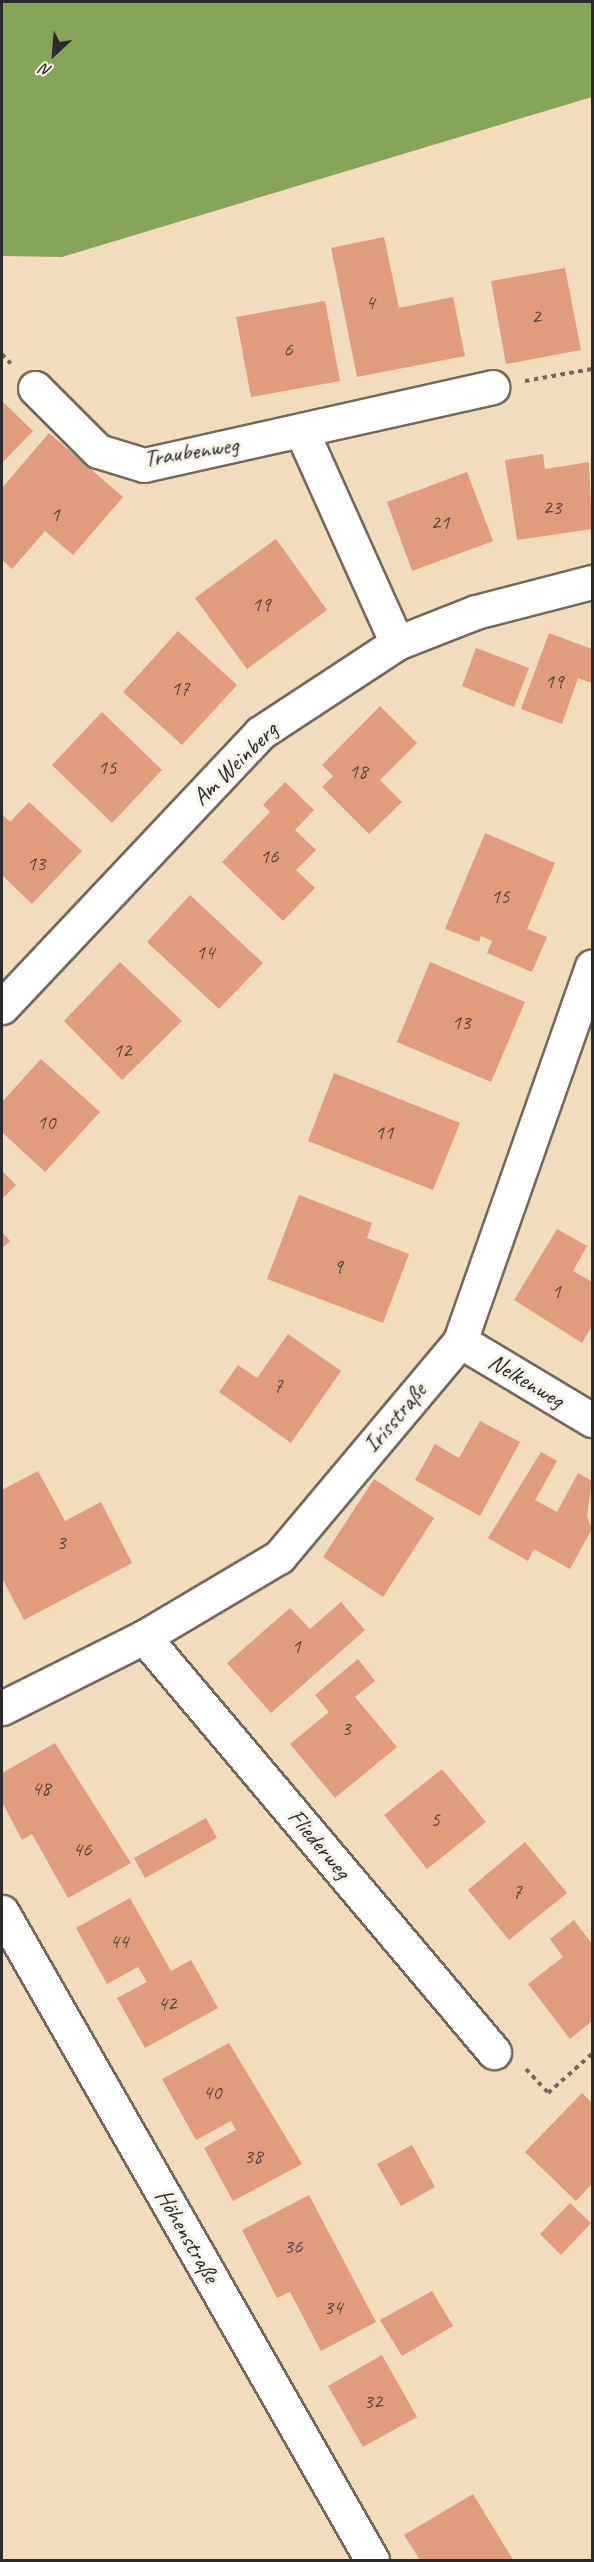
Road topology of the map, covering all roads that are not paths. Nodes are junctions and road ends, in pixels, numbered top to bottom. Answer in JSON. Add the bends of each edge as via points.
{"nodes":[{"id":1,"x":492,"y":387,"type":"road end"},
{"id":2,"x":35,"y":388,"type":"dead end"},
{"id":3,"x":302,"y":432,"type":"junction"},
{"id":4,"x":592,"y":582,"type":"edge"},
{"id":5,"x":397,"y":644,"type":"junction"},
{"id":6,"x":592,"y":967,"type":"edge"},
{"id":7,"x":2,"y":1007,"type":"edge"},
{"id":8,"x":460,"y":1341,"type":"junction"},
{"id":9,"x":592,"y":1420,"type":"edge"},
{"id":10,"x":144,"y":1637,"type":"junction"},
{"id":11,"x":2,"y":1708,"type":"edge"},
{"id":12,"x":2,"y":1912,"type":"edge"},
{"id":13,"x":495,"y":2052,"type":"road end"},
{"id":14,"x":372,"y":2560,"type":"edge"}],
"edges":[{"from":1,"to":3,"type":"street","name":"Traubenweg"},
{"from":2,"to":3,"type":"street","name":"Traubenweg","via":[[98,451],[144,465]]},
{"from":3,"to":5,"type":"street"},
{"from":4,"to":5,"type":"street","name":"Am Weinberg","via":[[476,612]]},
{"from":5,"to":7,"type":"street","name":"Am Weinberg","via":[[260,733]]},
{"from":6,"to":8,"type":"street","name":"Irisstraße"},
{"from":8,"to":9,"type":"street","name":"Nelkenweg"},
{"from":8,"to":10,"type":"street","name":"Irisstraße","via":[[279,1557]]},
{"from":10,"to":11,"type":"street","name":"Irisstraße"},
{"from":10,"to":13,"type":"street","name":"Fliederweg"},
{"from":12,"to":14,"type":"street","name":"Höhenstraße"}]}
